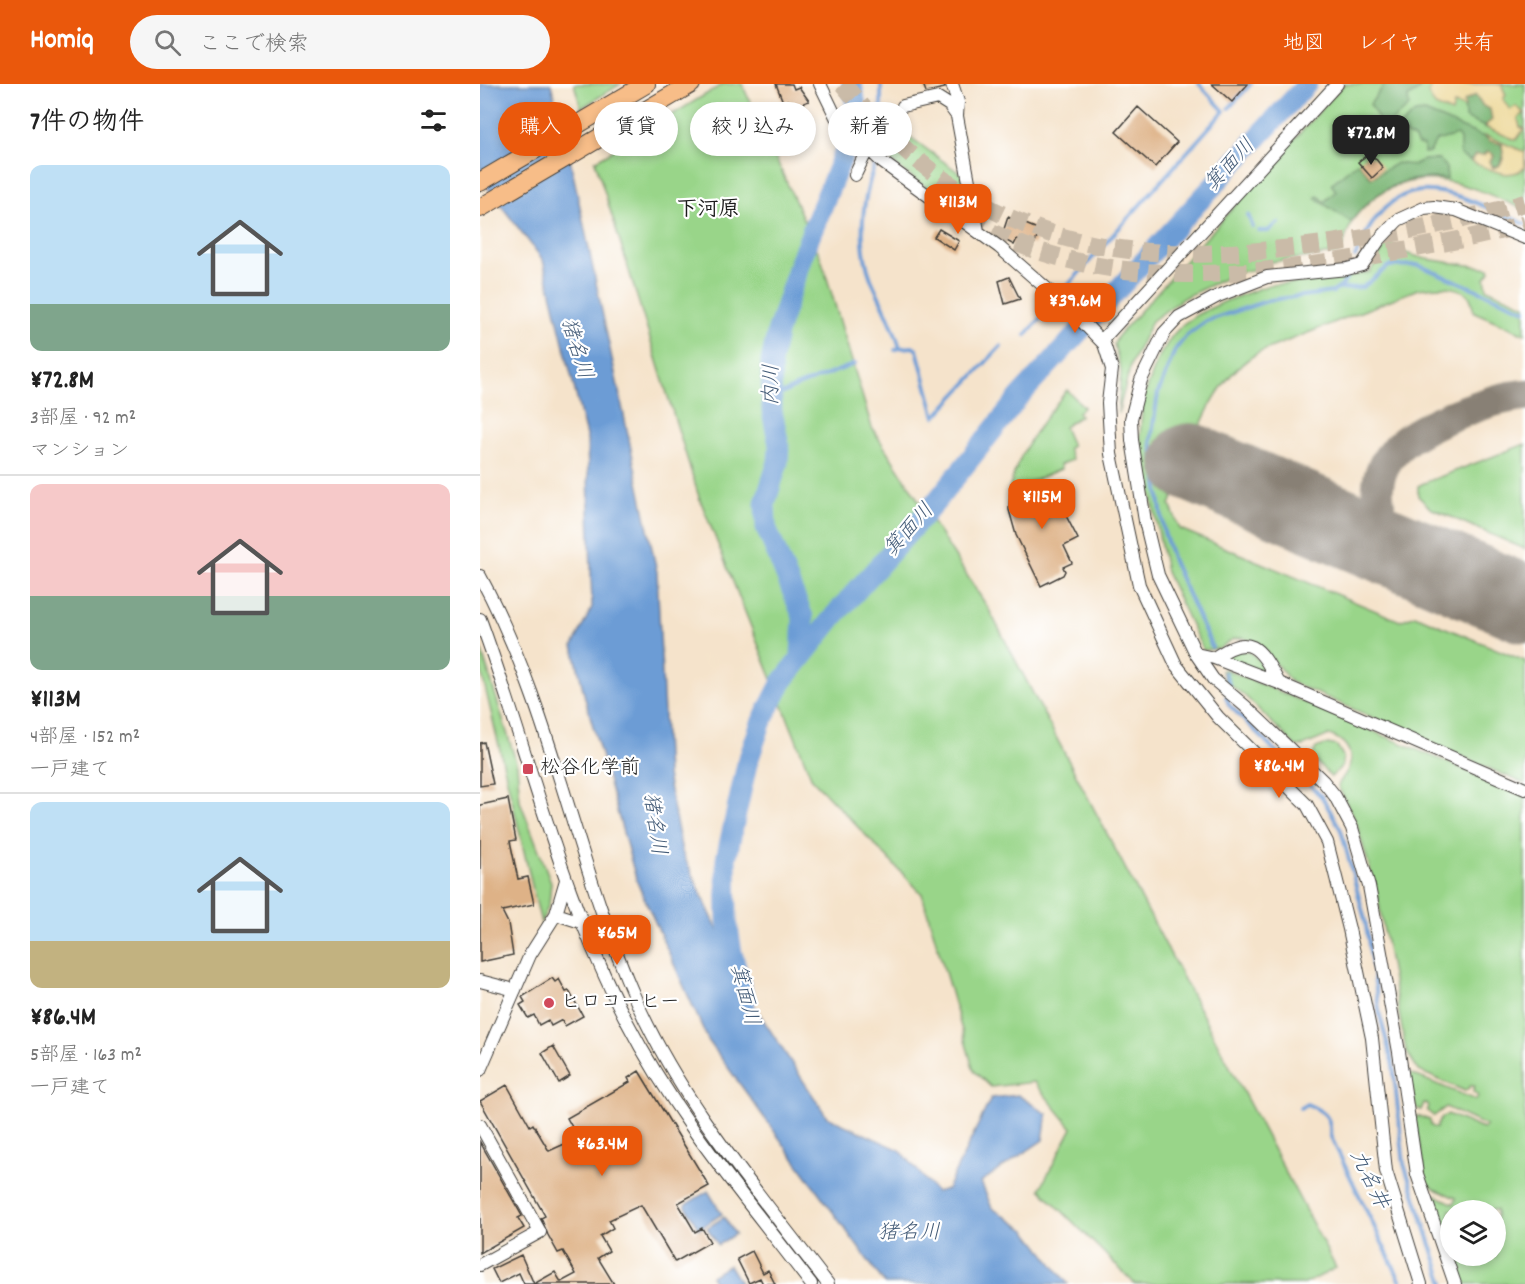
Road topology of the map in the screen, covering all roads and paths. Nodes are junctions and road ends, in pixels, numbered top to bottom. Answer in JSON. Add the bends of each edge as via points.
{"nodes":[{"id":1,"x":646,"y":84,"type":"edge"},
{"id":2,"x":691,"y":84,"type":"edge"},
{"id":3,"x":820,"y":84,"type":"edge"},
{"id":4,"x":952,"y":84,"type":"edge"},
{"id":5,"x":1337,"y":84,"type":"edge"},
{"id":6,"x":828,"y":102,"type":"edge"},
{"id":7,"x":912,"y":104,"type":"edge"},
{"id":8,"x":957,"y":116,"type":"junction"},
{"id":9,"x":862,"y":156,"type":"edge"},
{"id":10,"x":877,"y":156,"type":"edge"},
{"id":11,"x":855,"y":175,"type":"dead end"},
{"id":12,"x":480,"y":182,"type":"edge"},
{"id":13,"x":480,"y":208,"type":"edge"},
{"id":14,"x":978,"y":231,"type":"junction"},
{"id":15,"x":1525,"y":238,"type":"edge"},
{"id":16,"x":1101,"y":338,"type":"junction"},
{"id":17,"x":480,"y":576,"type":"edge"},
{"id":18,"x":480,"y":619,"type":"edge"},
{"id":19,"x":1196,"y":654,"type":"junction"},
{"id":20,"x":1214,"y":658,"type":"junction"},
{"id":21,"x":1279,"y":683,"type":"junction"},
{"id":22,"x":1525,"y":789,"type":"edge"},
{"id":23,"x":566,"y":880,"type":"junction"},
{"id":24,"x":556,"y":914,"type":"junction"},
{"id":25,"x":584,"y":923,"type":"junction"},
{"id":26,"x":480,"y":981,"type":"edge"},
{"id":27,"x":515,"y":990,"type":"junction"},
{"id":28,"x":484,"y":1049,"type":"edge"},
{"id":29,"x":480,"y":1070,"type":"edge"},
{"id":30,"x":480,"y":1125,"type":"edge"},
{"id":31,"x":480,"y":1266,"type":"edge"},
{"id":32,"x":811,"y":1284,"type":"edge"},
{"id":33,"x":828,"y":1284,"type":"edge"},
{"id":34,"x":1421,"y":1284,"type":"edge"},
{"id":35,"x":1455,"y":1284,"type":"edge"}],
"edges":[{"from":1,"to":12,"type":"highway"},
{"from":2,"to":13,"type":"highway"},
{"from":3,"to":6,"type":"street"},
{"from":4,"to":8,"type":"street","via":[[958,102]]},
{"from":5,"to":16,"type":"street"},
{"from":7,"to":8,"type":"street","via":[[935,98],[949,105]]},
{"from":8,"to":14,"type":"street"},
{"from":9,"to":11,"type":"street"},
{"from":10,"to":14,"type":"street","via":[[908,183]]},
{"from":14,"to":16,"type":"street"},
{"from":15,"to":19,"type":"street","via":[[1452,209],[1424,208],[1398,220],[1362,265],[1259,279],[1193,308],[1164,333],[1134,399],[1131,434],[1158,574]]},
{"from":16,"to":34,"type":"street","via":[[1112,369],[1108,411],[1111,454],[1139,585],[1176,665],[1218,717],[1307,805],[1327,842],[1372,1038],[1386,1170]]},
{"from":17,"to":33,"type":"street","via":[[518,654],[609,933],[636,1000],[668,1064],[710,1128]]},
{"from":18,"to":23,"type":"street"},
{"from":19,"to":20,"type":"street"},
{"from":19,"to":35,"type":"street","via":[[1213,679],[1323,780],[1352,828],[1369,886],[1400,1052],[1417,1174]]},
{"from":20,"to":21,"type":"street"},
{"from":20,"to":21,"type":"street","via":[[1234,645],[1252,646],[1263,654]]},
{"from":21,"to":22,"type":"street"},
{"from":23,"to":24,"type":"street"},
{"from":23,"to":25,"type":"street"},
{"from":24,"to":25,"type":"street"},
{"from":24,"to":27,"type":"street"},
{"from":25,"to":32,"type":"street","via":[[626,1020],[670,1097],[700,1143]]},
{"from":26,"to":27,"type":"street"},
{"from":27,"to":28,"type":"street"},
{"from":28,"to":29,"type":"street"},
{"from":30,"to":31,"type":"street","via":[[540,1232]]}]}
